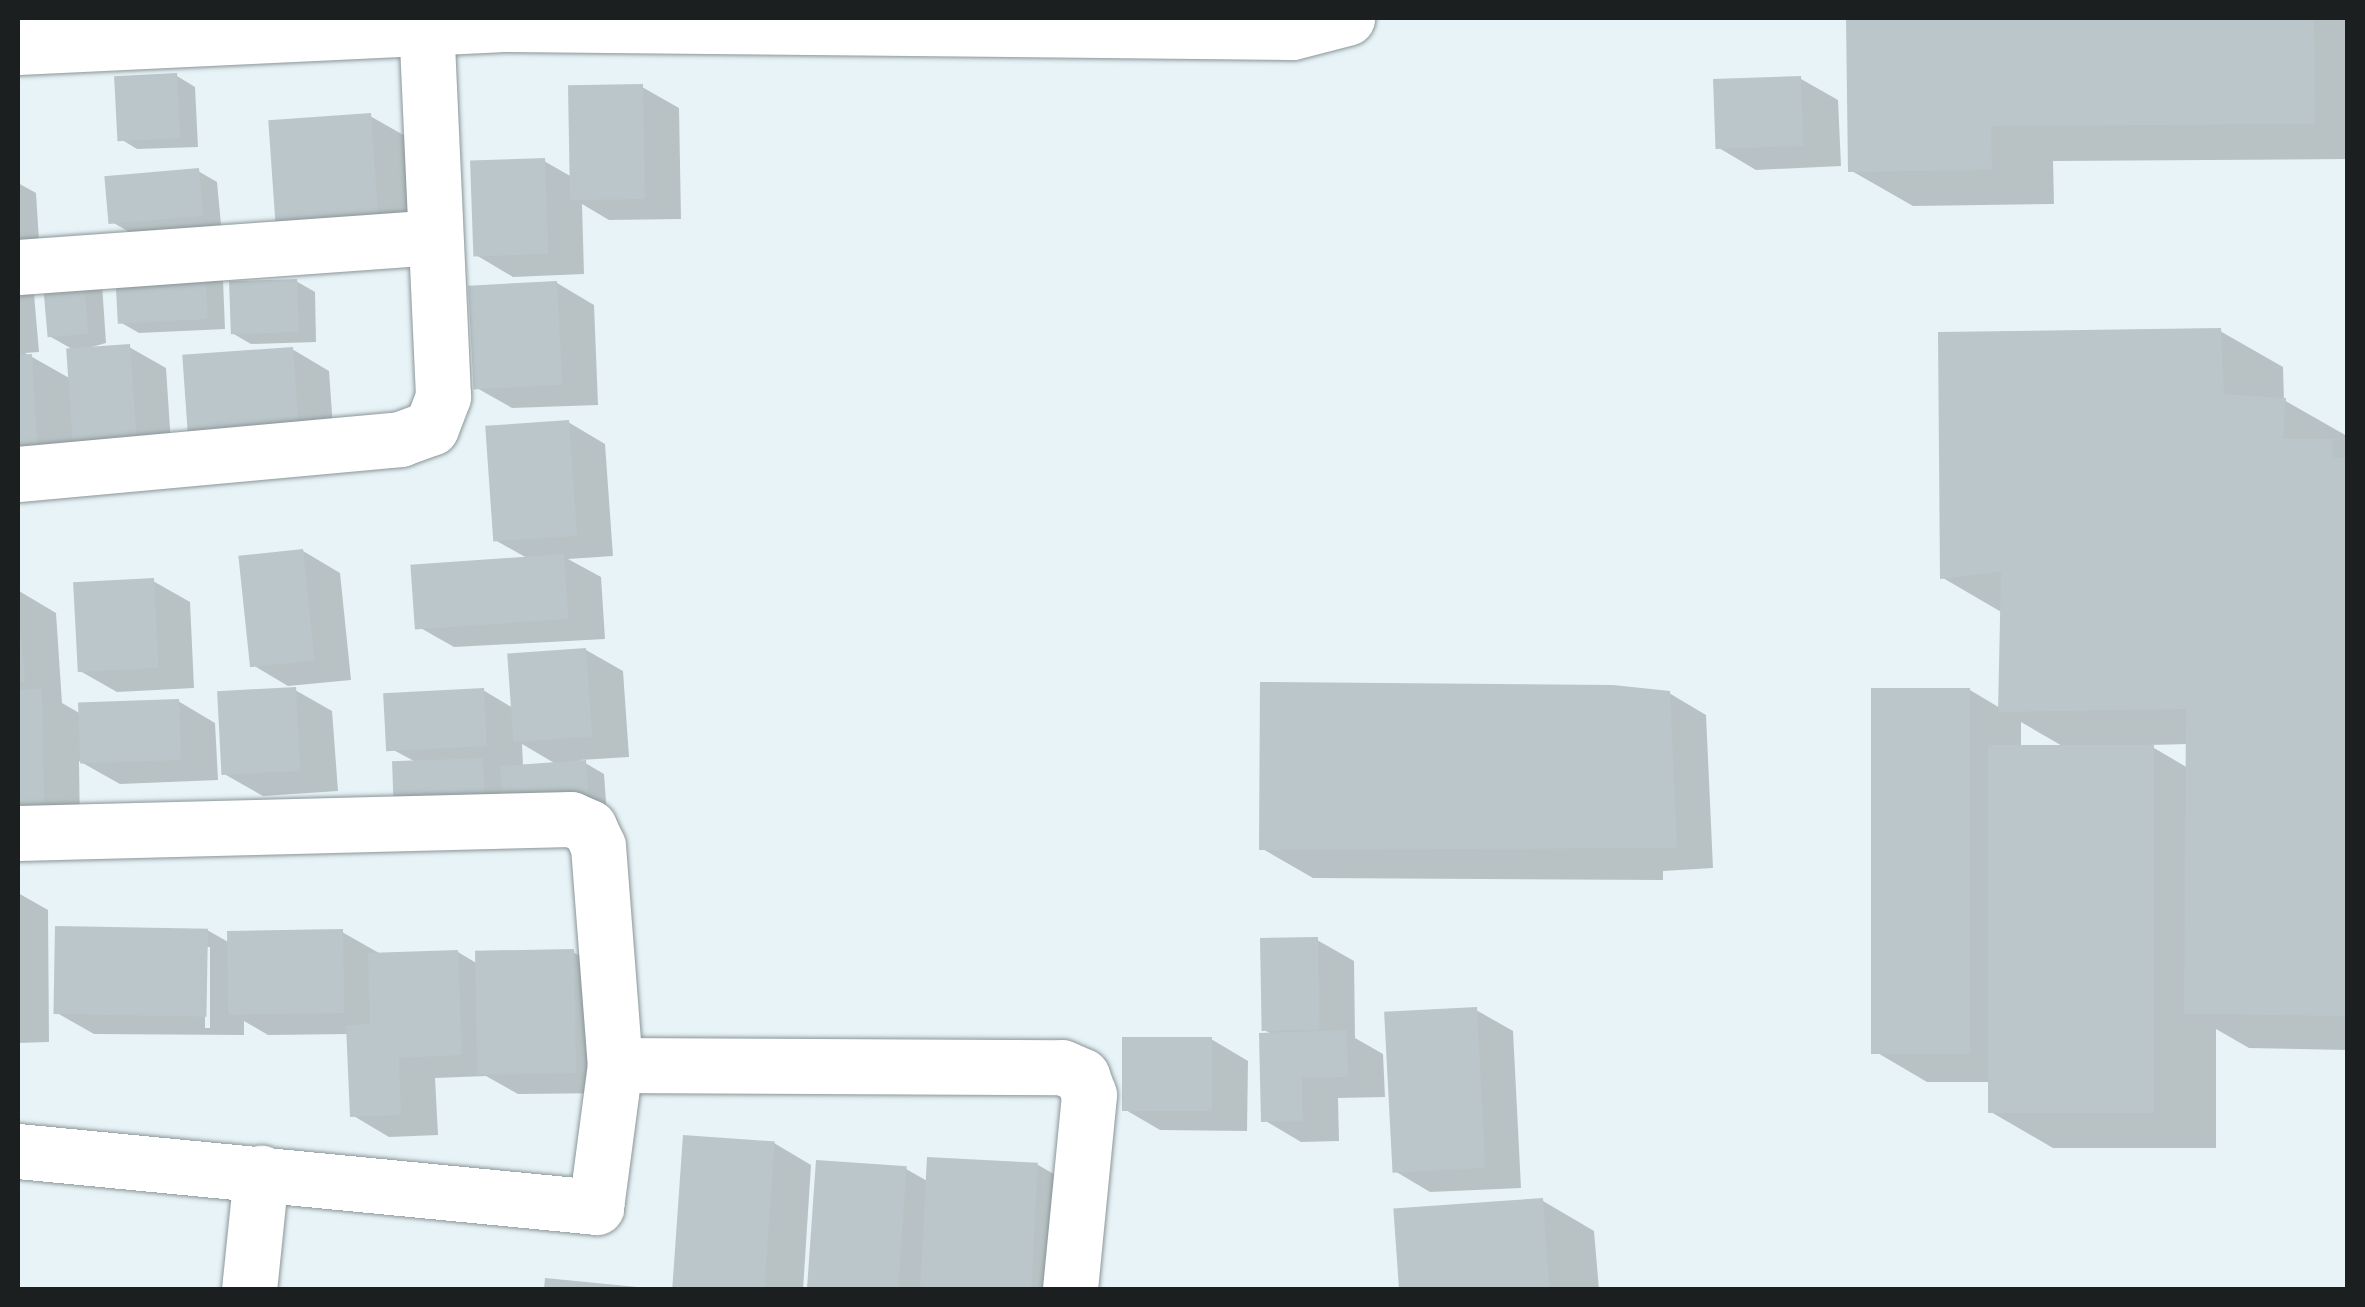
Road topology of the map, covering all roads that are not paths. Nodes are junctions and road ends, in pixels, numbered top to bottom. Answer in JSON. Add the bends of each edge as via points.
{"nodes":[{"id":1,"x":1348,"y":18,"type":"edge"},
{"id":2,"x":508,"y":21,"type":"edge"},
{"id":3,"x":286,"y":25,"type":"edge"},
{"id":4,"x":426,"y":28,"type":"junction"},
{"id":5,"x":18,"y":48,"type":"edge"},
{"id":6,"x":435,"y":238,"type":"junction"},
{"id":7,"x":18,"y":267,"type":"edge"},
{"id":8,"x":18,"y":474,"type":"edge"},
{"id":9,"x":18,"y":834,"type":"edge"},
{"id":10,"x":615,"y":1064,"type":"junction"},
{"id":11,"x":18,"y":1152,"type":"edge"},
{"id":12,"x":260,"y":1173,"type":"junction"},
{"id":13,"x":249,"y":1290,"type":"edge"},
{"id":14,"x":1070,"y":1290,"type":"edge"}],
"edges":[{"from":1,"to":2,"type":"street","via":[[1292,32]]},
{"from":2,"to":4,"type":"street"},
{"from":3,"to":4,"type":"street"},
{"from":3,"to":5,"type":"street"},
{"from":4,"to":6,"type":"street"},
{"from":6,"to":7,"type":"street"},
{"from":6,"to":8,"type":"street","via":[[443,396],[431,428],[400,439]]},
{"from":9,"to":10,"type":"street","via":[[571,819],[588,827],[598,846]]},
{"from":10,"to":12,"type":"street","via":[[596,1207]]},
{"from":10,"to":14,"type":"street","via":[[1062,1068],[1082,1076],[1089,1095]]},
{"from":11,"to":12,"type":"street"},
{"from":12,"to":13,"type":"street"}]}
